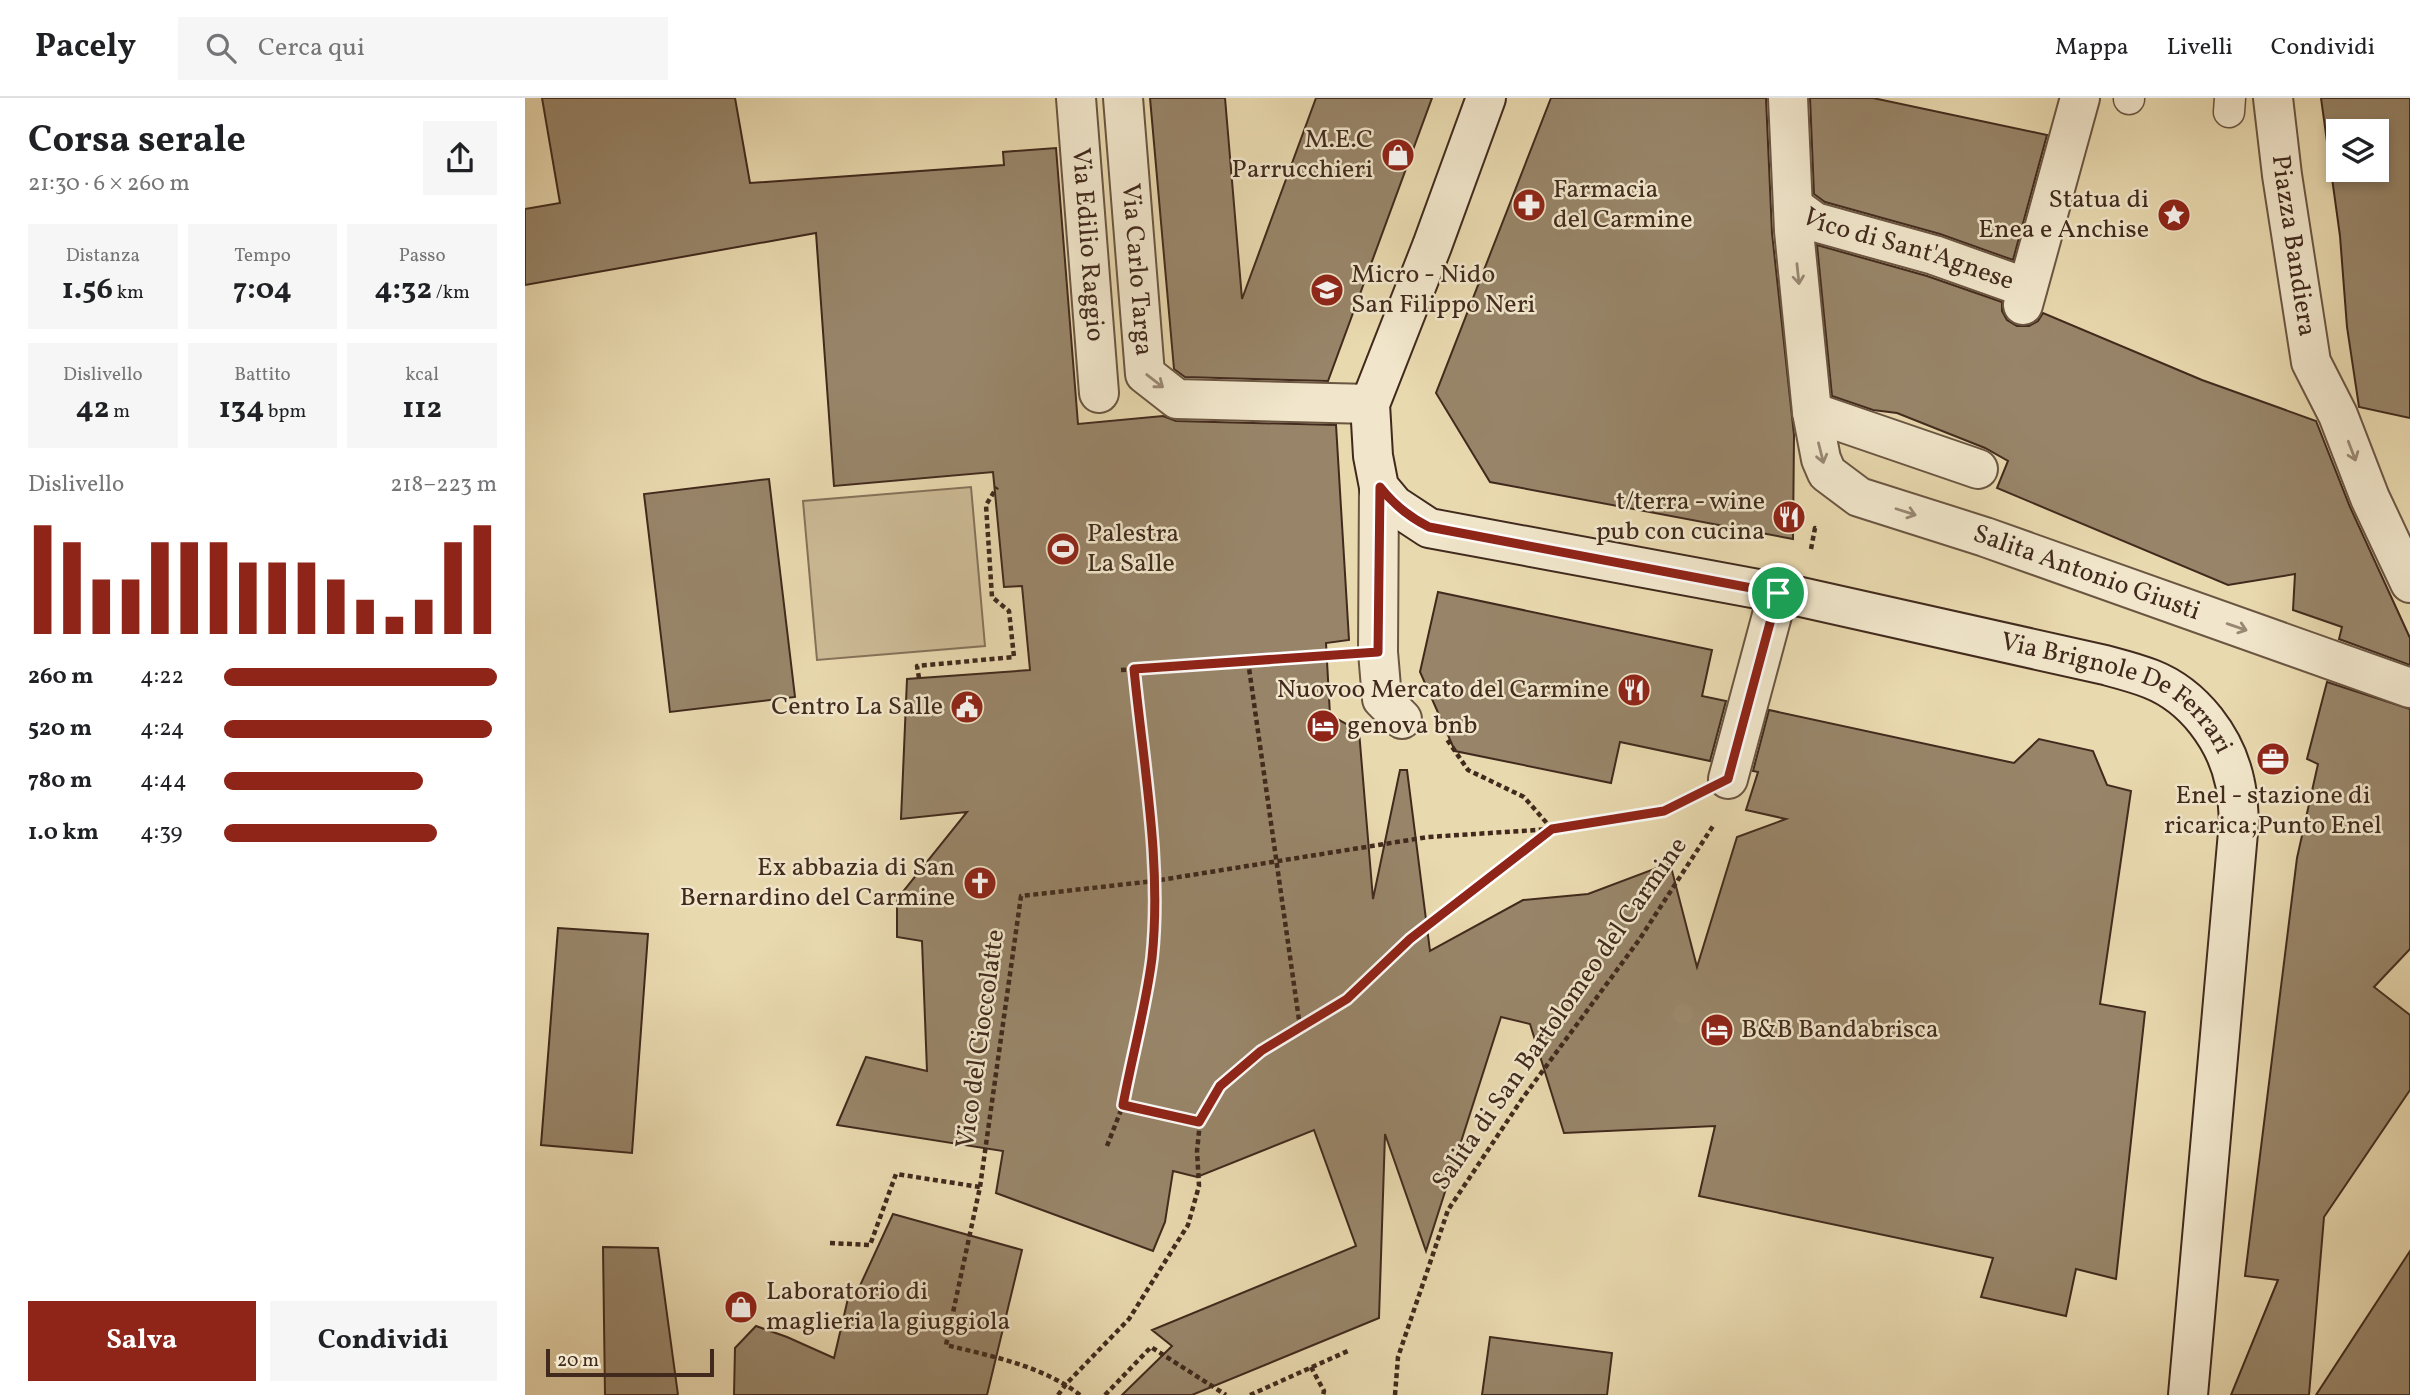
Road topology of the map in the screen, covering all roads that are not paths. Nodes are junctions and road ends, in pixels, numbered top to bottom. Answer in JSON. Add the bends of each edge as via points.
{"nodes":[{"id":1,"x":1076,"y":98,"type":"edge"},
{"id":2,"x":1123,"y":98,"type":"edge"},
{"id":3,"x":1486,"y":98,"type":"edge"},
{"id":4,"x":1788,"y":98,"type":"edge"},
{"id":5,"x":2080,"y":98,"type":"edge"},
{"id":6,"x":2273,"y":98,"type":"edge"},
{"id":7,"x":1793,"y":206,"type":"junction"},
{"id":8,"x":1099,"y":393,"type":"dead end"},
{"id":9,"x":1370,"y":404,"type":"junction"},
{"id":10,"x":1812,"y":412,"type":"junction"},
{"id":11,"x":1978,"y":468,"type":"dead end"},
{"id":12,"x":1380,"y":487,"type":"junction"},
{"id":13,"x":2410,"y":583,"type":"edge"},
{"id":14,"x":1790,"y":595,"type":"junction"},
{"id":15,"x":2410,"y":688,"type":"edge"},
{"id":16,"x":1402,"y":719,"type":"road end"},
{"id":17,"x":1728,"y":779,"type":"road end"},
{"id":18,"x":2188,"y":1395,"type":"edge"}],
"edges":[{"from":1,"to":8,"type":"street","name":"Via Edilio Raggio"},
{"from":2,"to":9,"type":"street","name":"Via Carlo Targa","one_way":true,"via":[[1145,374],[1177,399]]},
{"from":3,"to":9,"type":"street"},
{"from":4,"to":7,"type":"street","name":"Salita Antonio Giusti"},
{"from":5,"to":7,"type":"street","name":"Vico di Sant'Agnese","via":[[2025,296],[1934,255],[1815,222]]},
{"from":6,"to":13,"type":"street","name":"Piazza Bandiera","one_way":true,"via":[[2311,362]]},
{"from":7,"to":10,"type":"street","name":"Salita Antonio Giusti","one_way":true},
{"from":9,"to":12,"type":"street"},
{"from":10,"to":11,"type":"street"},
{"from":10,"to":15,"type":"street","name":"Salita Antonio Giusti","one_way":true,"via":[[1827,473],[1859,497]]},
{"from":12,"to":14,"type":"street","name":"Via Brignole De Ferrari","via":[[1394,505],[1429,527]]},
{"from":12,"to":16,"type":"street","via":[[1378,652],[1383,699]]},
{"from":14,"to":17,"type":"street"},
{"from":14,"to":18,"type":"street","name":"Via Brignole De Ferrari","via":[[2152,679],[2189,702],[2229,760],[2239,821]]}]}
